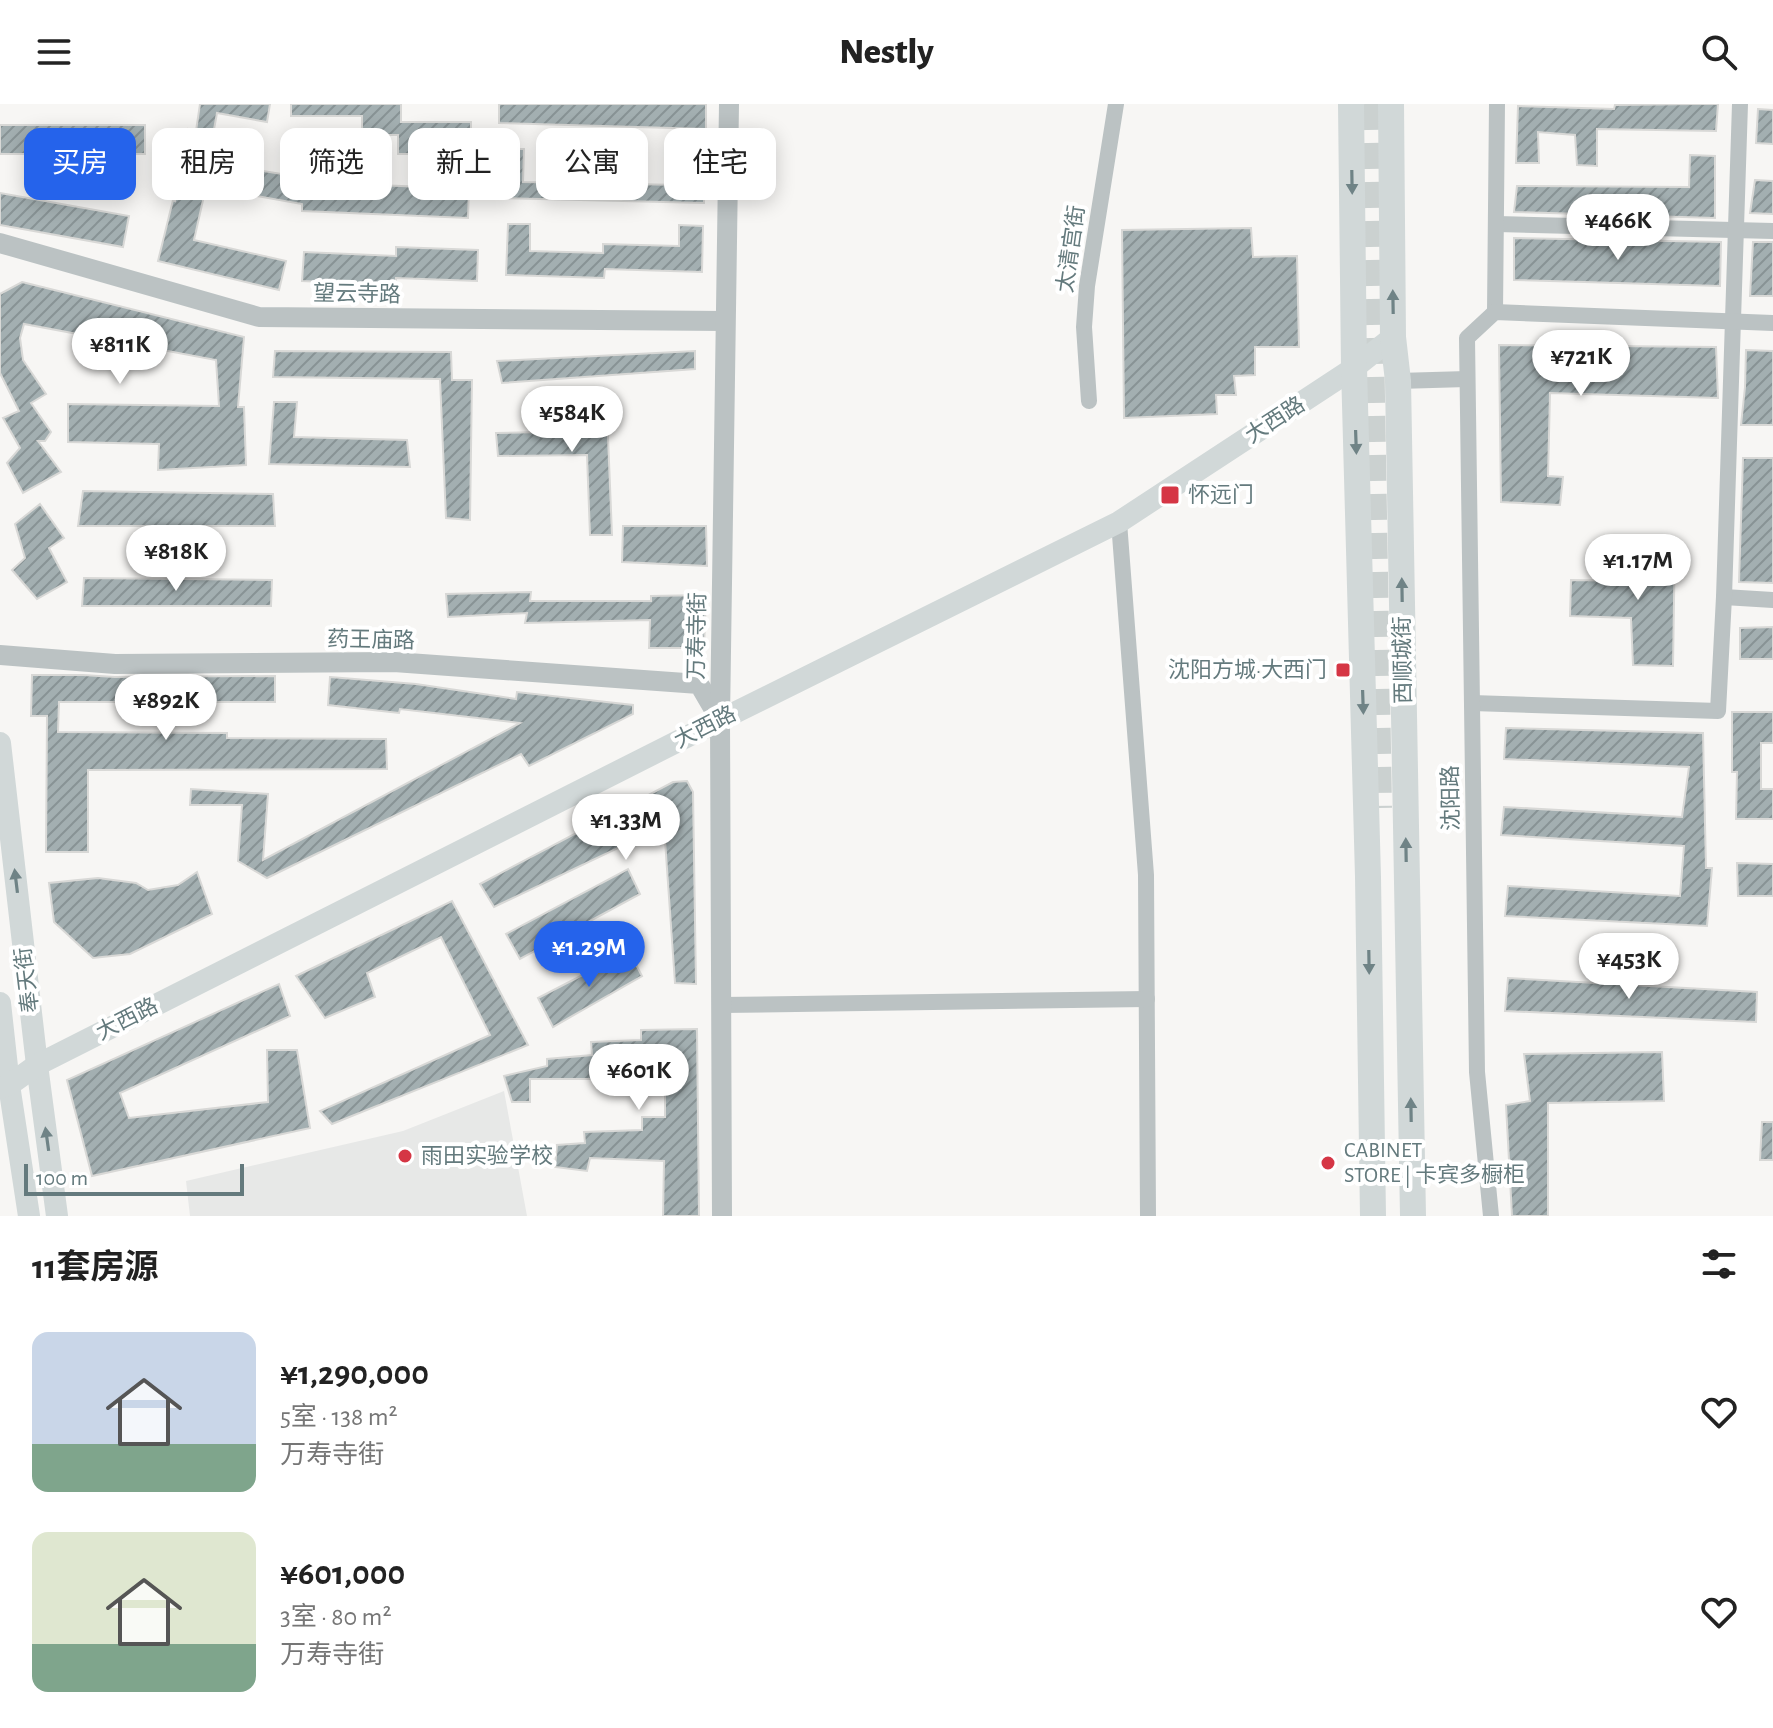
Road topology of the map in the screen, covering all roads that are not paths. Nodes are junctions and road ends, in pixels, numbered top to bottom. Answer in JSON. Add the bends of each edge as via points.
{"nodes":[{"id":1,"x":729,"y":104,"type":"edge"},
{"id":2,"x":1116,"y":104,"type":"edge"},
{"id":3,"x":1351,"y":104,"type":"edge"},
{"id":4,"x":1391,"y":104,"type":"edge"},
{"id":5,"x":1497,"y":104,"type":"edge"},
{"id":6,"x":1740,"y":104,"type":"edge"},
{"id":7,"x":1497,"y":224,"type":"junction"},
{"id":8,"x":1736,"y":229,"type":"junction"},
{"id":9,"x":1773,"y":231,"type":"edge"},
{"id":10,"x":0,"y":243,"type":"edge"},
{"id":11,"x":1495,"y":312,"type":"junction"},
{"id":12,"x":724,"y":321,"type":"junction"},
{"id":13,"x":1734,"y":321,"type":"junction"},
{"id":14,"x":1773,"y":323,"type":"edge"},
{"id":15,"x":1393,"y":337,"type":"junction"},
{"id":16,"x":1354,"y":368,"type":"junction"},
{"id":17,"x":1467,"y":379,"type":"junction"},
{"id":18,"x":1398,"y":381,"type":"junction"},
{"id":19,"x":1089,"y":401,"type":"dead end"},
{"id":20,"x":1119,"y":522,"type":"junction"},
{"id":21,"x":1724,"y":597,"type":"junction"},
{"id":22,"x":1773,"y":600,"type":"edge"},
{"id":23,"x":0,"y":655,"type":"edge"},
{"id":24,"x":1472,"y":703,"type":"junction"},
{"id":25,"x":720,"y":720,"type":"junction"},
{"id":26,"x":0,"y":743,"type":"edge"},
{"id":27,"x":1147,"y":999,"type":"junction"},
{"id":28,"x":0,"y":1003,"type":"edge"},
{"id":29,"x":721,"y":1005,"type":"junction"},
{"id":30,"x":37,"y":1065,"type":"junction"},
{"id":31,"x":4,"y":1086,"type":"edge"},
{"id":32,"x":29,"y":1216,"type":"edge"},
{"id":33,"x":57,"y":1216,"type":"edge"},
{"id":34,"x":722,"y":1216,"type":"edge"},
{"id":35,"x":1148,"y":1216,"type":"edge"},
{"id":36,"x":1373,"y":1216,"type":"edge"},
{"id":37,"x":1413,"y":1216,"type":"edge"},
{"id":38,"x":1491,"y":1216,"type":"edge"}],
"edges":[{"from":1,"to":12,"type":"street","name":"万寿寺街"},
{"from":2,"to":19,"type":"street","name":"太清宫街","via":[[1087,286]]},
{"from":3,"to":16,"type":"main road","name":"西顺城街","one_way":true},
{"from":15,"to":4,"type":"main road","name":"西顺城街","one_way":true},
{"from":5,"to":7,"type":"street"},
{"from":6,"to":8,"type":"street"},
{"from":7,"to":8,"type":"street"},
{"from":7,"to":11,"type":"street"},
{"from":8,"to":9,"type":"street"},
{"from":8,"to":13,"type":"street"},
{"from":10,"to":12,"type":"street","name":"望云寺路","via":[[259,317]]},
{"from":11,"to":13,"type":"street"},
{"from":11,"to":17,"type":"street","name":"沈阳路","via":[[1467,338]]},
{"from":12,"to":25,"type":"street","name":"万寿寺街"},
{"from":13,"to":14,"type":"street"},
{"from":13,"to":21,"type":"street"},
{"from":15,"to":16,"type":"main road","name":"大西路"},
{"from":15,"to":18,"type":"main road","name":"西顺城街"},
{"from":16,"to":20,"type":"main road","name":"大西路"},
{"from":16,"to":36,"type":"main road","name":"西顺城街","one_way":true},
{"from":17,"to":18,"type":"street"},
{"from":17,"to":24,"type":"street","name":"沈阳路"},
{"from":37,"to":18,"type":"main road","name":"西顺城街","one_way":true},
{"from":20,"to":25,"type":"main road","name":"大西路"},
{"from":20,"to":27,"type":"street","via":[[1146,875]]},
{"from":21,"to":22,"type":"street"},
{"from":21,"to":24,"type":"street","via":[[1718,711]]},
{"from":23,"to":25,"type":"street","name":"药王庙路","via":[[115,664],[394,662],[699,684]]},
{"from":24,"to":38,"type":"street","name":"沈阳路","via":[[1477,1072]]},
{"from":25,"to":29,"type":"street","name":"万寿寺街"},
{"from":25,"to":30,"type":"main road","name":"大西路"},
{"from":30,"to":26,"type":"main road","name":"奉天街","one_way":true},
{"from":27,"to":29,"type":"street"},
{"from":27,"to":35,"type":"street"},
{"from":28,"to":31,"type":"main road","name":"奉天街"},
{"from":29,"to":34,"type":"street","name":"万寿寺街"},
{"from":30,"to":31,"type":"main road","name":"大西路"},
{"from":33,"to":30,"type":"main road","name":"奉天街","one_way":true},
{"from":31,"to":32,"type":"main road","name":"奉天街"}]}
